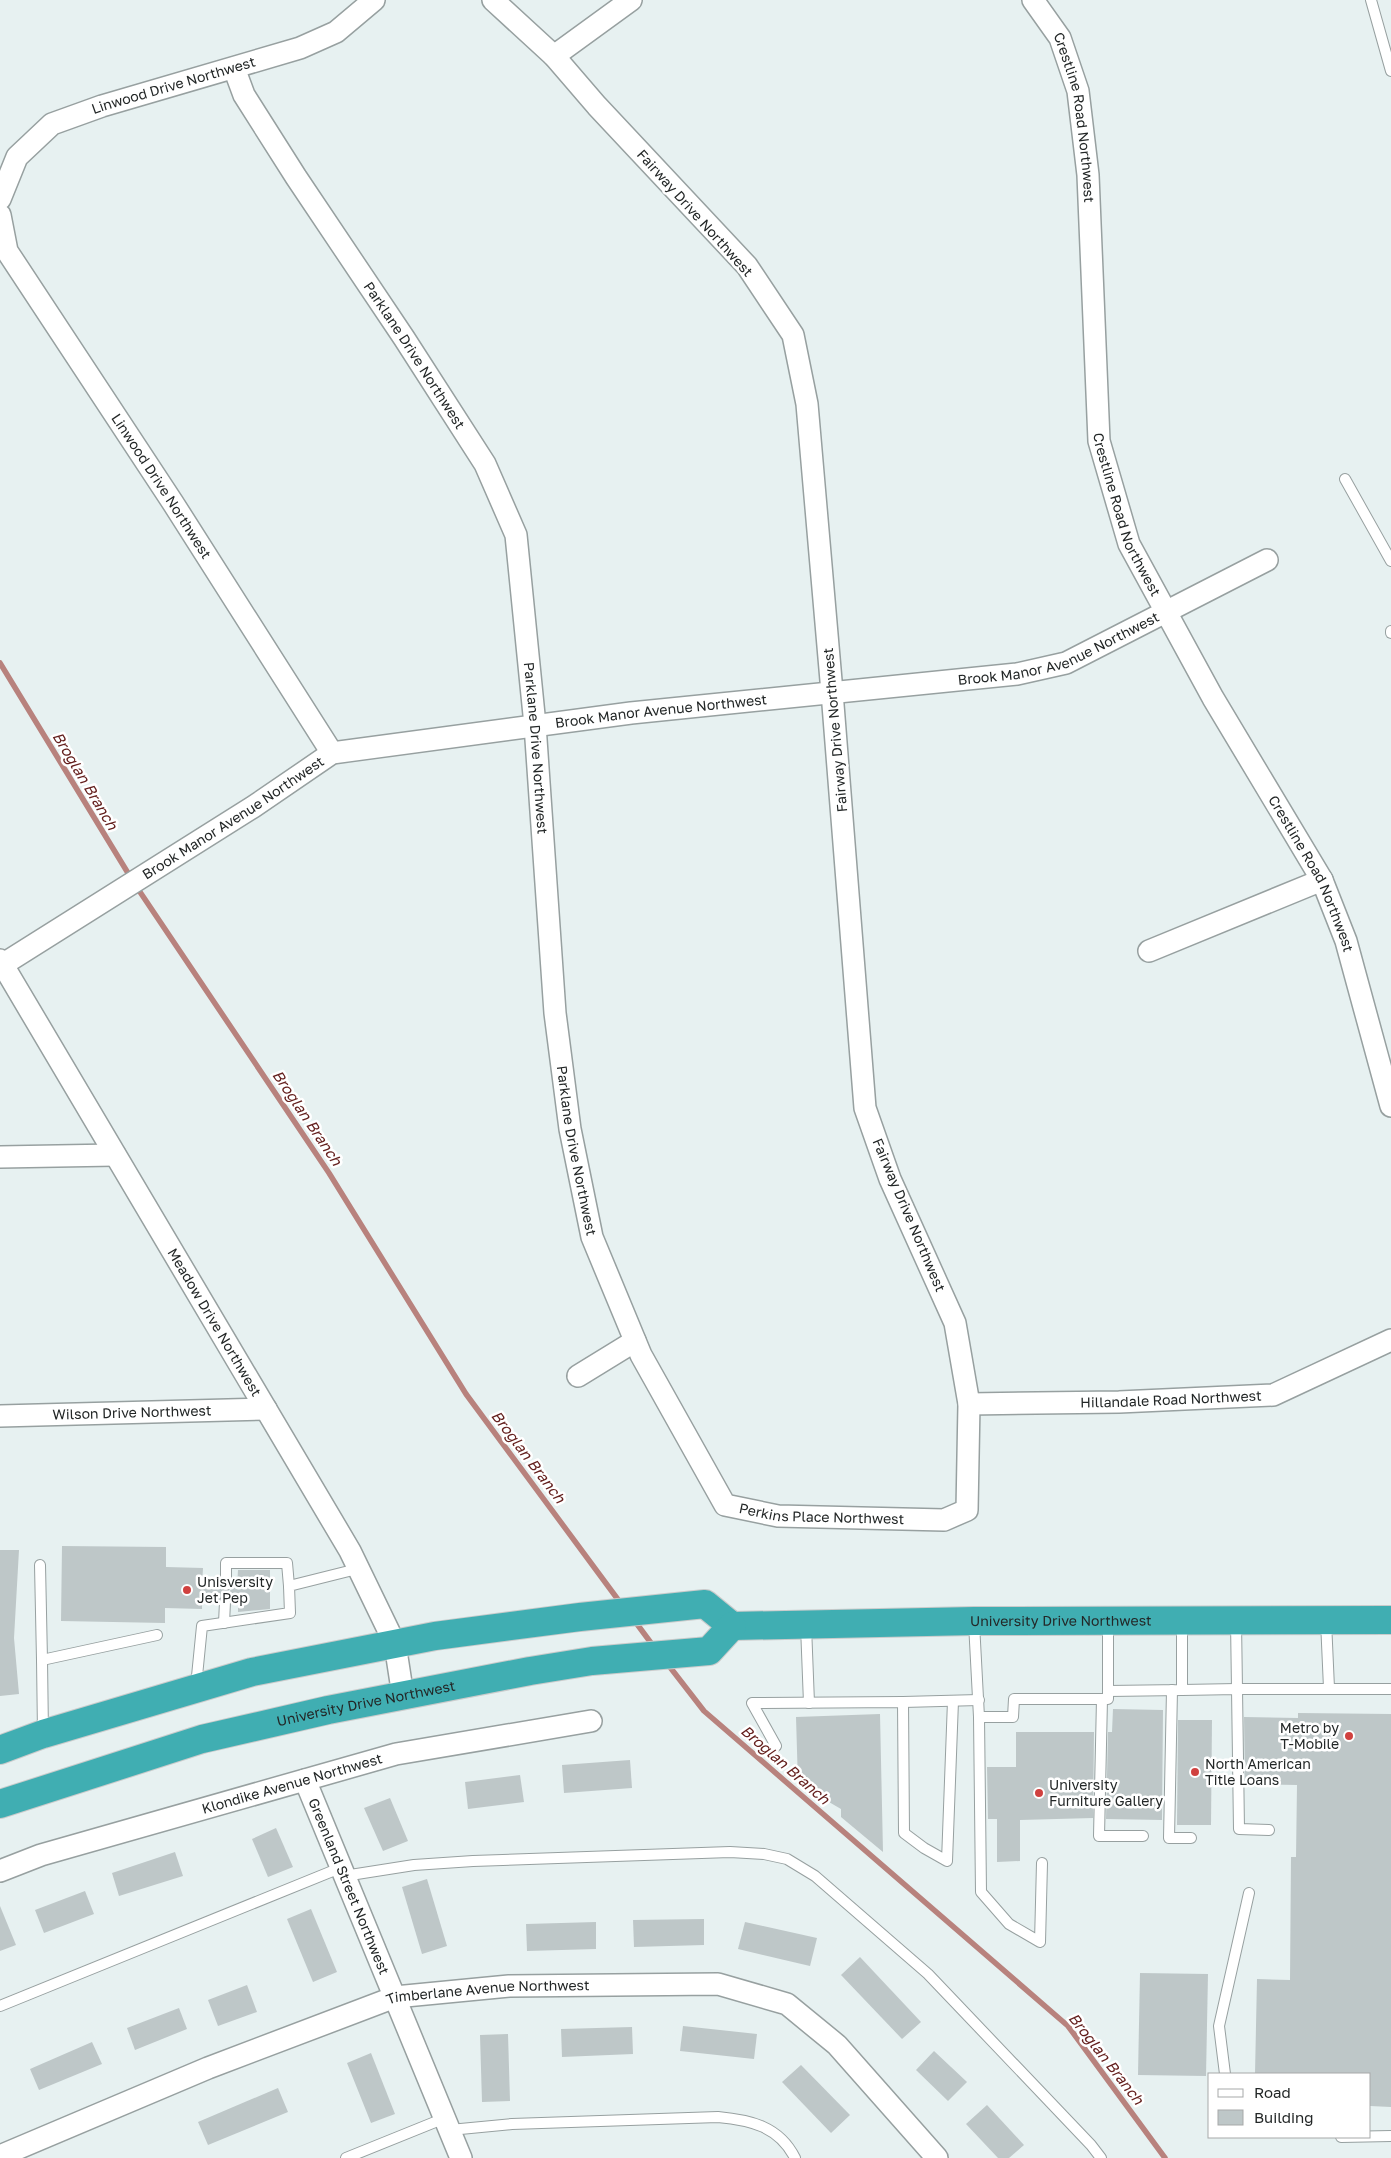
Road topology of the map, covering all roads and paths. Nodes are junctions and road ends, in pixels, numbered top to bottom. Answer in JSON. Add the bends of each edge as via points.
{"nodes":[{"id":1,"x":374,"y":0,"type":"edge"},
{"id":2,"x":493,"y":0,"type":"edge"},
{"id":3,"x":631,"y":0,"type":"edge"},
{"id":4,"x":1033,"y":0,"type":"edge"},
{"id":5,"x":1371,"y":0,"type":"edge"},
{"id":6,"x":554,"y":56,"type":"junction"},
{"id":7,"x":234,"y":68,"type":"junction"},
{"id":8,"x":1391,"y":71,"type":"edge"},
{"id":9,"x":0,"y":199,"type":"edge"},
{"id":10,"x":0,"y":215,"type":"edge"},
{"id":11,"x":1345,"y":478,"type":"dead end"},
{"id":12,"x":1266,"y":560,"type":"dead end"},
{"id":13,"x":1391,"y":561,"type":"edge"},
{"id":14,"x":1166,"y":613,"type":"junction"},
{"id":15,"x":832,"y":692,"type":"junction"},
{"id":16,"x":534,"y":725,"type":"junction"},
{"id":17,"x":332,"y":753,"type":"junction"},
{"id":18,"x":1322,"y":880,"type":"junction"},
{"id":19,"x":1149,"y":951,"type":"dead end"},
{"id":20,"x":1,"y":962,"type":"edge"},
{"id":21,"x":1391,"y":1106,"type":"edge"},
{"id":22,"x":115,"y":1155,"type":"junction"},
{"id":23,"x":0,"y":1158,"type":"edge"},
{"id":24,"x":635,"y":1340,"type":"junction"},
{"id":25,"x":1391,"y":1340,"type":"edge"},
{"id":26,"x":578,"y":1376,"type":"dead end"},
{"id":27,"x":969,"y":1404,"type":"junction"},
{"id":28,"x":266,"y":1409,"type":"junction"},
{"id":29,"x":0,"y":1416,"type":"edge"},
{"id":30,"x":709,"y":1477,"type":"joint"},
{"id":31,"x":921,"y":1519,"type":"joint"},
{"id":32,"x":40,"y":1565,"type":"dead end"},
{"id":33,"x":357,"y":1569,"type":"junction"},
{"id":34,"x":226,"y":1585,"type":"dead end"},
{"id":35,"x":289,"y":1586,"type":"junction"},
{"id":36,"x":225,"y":1602,"type":"dead end"},
{"id":37,"x":974,"y":1620,"type":"junction"},
{"id":38,"x":1108,"y":1620,"type":"junction"},
{"id":39,"x":1182,"y":1620,"type":"junction"},
{"id":40,"x":1236,"y":1620,"type":"junction"},
{"id":41,"x":1326,"y":1620,"type":"junction"},
{"id":42,"x":1391,"y":1620,"type":"edge"},
{"id":43,"x":224,"y":1623,"type":"junction"},
{"id":44,"x":806,"y":1624,"type":"junction"},
{"id":45,"x":732,"y":1626,"type":"junction"},
{"id":46,"x":157,"y":1635,"type":"dead end"},
{"id":47,"x":395,"y":1644,"type":"junction"},
{"id":48,"x":42,"y":1660,"type":"junction"},
{"id":49,"x":1329,"y":1688,"type":"junction"},
{"id":50,"x":196,"y":1689,"type":"junction"},
{"id":51,"x":1237,"y":1689,"type":"junction"},
{"id":52,"x":1391,"y":1689,"type":"edge"},
{"id":53,"x":1177,"y":1690,"type":"junction"},
{"id":54,"x":1105,"y":1695,"type":"junction"},
{"id":55,"x":403,"y":1696,"type":"junction"},
{"id":56,"x":978,"y":1700,"type":"junction"},
{"id":57,"x":953,"y":1701,"type":"junction"},
{"id":58,"x":903,"y":1702,"type":"junction"},
{"id":59,"x":809,"y":1703,"type":"junction"},
{"id":60,"x":979,"y":1717,"type":"junction"},
{"id":61,"x":591,"y":1720,"type":"dead end"},
{"id":62,"x":43,"y":1734,"type":"junction"},
{"id":63,"x":776,"y":1746,"type":"dead end"},
{"id":64,"x":0,"y":1750,"type":"edge"},
{"id":65,"x":305,"y":1780,"type":"junction"},
{"id":66,"x":0,"y":1804,"type":"edge"},
{"id":67,"x":1269,"y":1830,"type":"dead end"},
{"id":68,"x":1142,"y":1836,"type":"dead end"},
{"id":69,"x":1191,"y":1838,"type":"dead end"},
{"id":70,"x":1042,"y":1863,"type":"dead end"},
{"id":71,"x":0,"y":1872,"type":"edge"},
{"id":72,"x":342,"y":1872,"type":"junction"},
{"id":73,"x":1249,"y":1893,"type":"dead end"},
{"id":74,"x":395,"y":1997,"type":"junction"},
{"id":75,"x":0,"y":2006,"type":"edge"},
{"id":76,"x":1225,"y":2073,"type":"edge"},
{"id":77,"x":448,"y":2124,"type":"junction"},
{"id":78,"x":1371,"y":2136,"type":"edge"},
{"id":79,"x":1391,"y":2136,"type":"edge"},
{"id":80,"x":0,"y":2156,"type":"edge"},
{"id":81,"x":346,"y":2158,"type":"edge"},
{"id":82,"x":461,"y":2158,"type":"edge"},
{"id":83,"x":795,"y":2158,"type":"edge"},
{"id":84,"x":937,"y":2158,"type":"edge"},
{"id":85,"x":1101,"y":2158,"type":"edge"}],
"edges":[{"from":1,"to":7,"type":"street","name":"Linwood Drive Northwest","via":[[336,32],[300,48]]},
{"from":2,"to":6,"type":"street","name":"Fairway Drive Northwest"},
{"from":3,"to":6,"type":"street"},
{"from":4,"to":14,"type":"street","name":"Crestline Road Northwest","via":[[1060,38],[1078,91],[1088,175],[1099,441],[1129,544]]},
{"from":5,"to":8,"type":"lane"},
{"from":6,"to":15,"type":"street","name":"Fairway Drive Northwest","via":[[747,266],[793,335],[807,404]]},
{"from":7,"to":9,"type":"street","name":"Linwood Drive Northwest","via":[[52,124],[17,157]]},
{"from":7,"to":16,"type":"street","name":"Parklane Drive Northwest","via":[[244,95],[485,464],[516,535]]},
{"from":10,"to":17,"type":"street","name":"Linwood Drive Northwest","via":[[6,251],[179,512]]},
{"from":11,"to":13,"type":"lane"},
{"from":12,"to":14,"type":"street","name":"Brook Manor Avenue Northwest"},
{"from":14,"to":15,"type":"street","name":"Brook Manor Avenue Northwest","via":[[1066,663],[1017,674]]},
{"from":14,"to":18,"type":"street","name":"Crestline Road Northwest"},
{"from":15,"to":16,"type":"street","name":"Brook Manor Avenue Northwest"},
{"from":15,"to":27,"type":"street","name":"Fairway Drive Northwest","via":[[864,1108],[890,1179],[955,1322]]},
{"from":16,"to":17,"type":"street","name":"Brook Manor Avenue Northwest"},
{"from":16,"to":24,"type":"street","name":"Parklane Drive Northwest","via":[[555,1013],[570,1129],[592,1237]]},
{"from":17,"to":20,"type":"street","name":"Brook Manor Avenue Northwest","via":[[158,867]]},
{"from":18,"to":19,"type":"street"},
{"from":18,"to":21,"type":"street","name":"Crestline Road Northwest","via":[[1346,941]]},
{"from":20,"to":22,"type":"street","name":"Meadow Drive Northwest"},
{"from":22,"to":23,"type":"street"},
{"from":22,"to":28,"type":"street","name":"Meadow Drive Northwest"},
{"from":24,"to":26,"type":"street"},
{"from":24,"to":30,"type":"street","name":"Parklane Drive Northwest"},
{"from":25,"to":27,"type":"street","name":"Hillandale Road Northwest","via":[[1273,1395],[1129,1402]]},
{"from":27,"to":31,"type":"street","name":"Fairway Drive Northwest","via":[[967,1510],[944,1520]]},
{"from":28,"to":29,"type":"street","name":"Wilson Drive Northwest"},
{"from":28,"to":33,"type":"street","name":"Meadow Drive Northwest","via":[[350,1551]]},
{"from":30,"to":31,"type":"street","name":"Perkins Place Northwest","via":[[725,1505],[778,1516]]},
{"from":32,"to":48,"type":"lane"},
{"from":33,"to":35,"type":"lane"},
{"from":33,"to":47,"type":"street","name":"Meadow Drive Northwest"},
{"from":34,"to":35,"type":"lane","via":[[226,1563],[287,1563]]},
{"from":35,"to":43,"type":"lane","via":[[290,1613]]},
{"from":36,"to":43,"type":"lane"},
{"from":37,"to":38,"type":"highway","name":"University Drive Northwest"},
{"from":37,"to":44,"type":"highway","name":"University Drive Northwest"},
{"from":37,"to":56,"type":"lane"},
{"from":38,"to":39,"type":"highway","name":"University Drive Northwest"},
{"from":38,"to":54,"type":"lane"},
{"from":39,"to":40,"type":"highway","name":"University Drive Northwest"},
{"from":39,"to":53,"type":"lane"},
{"from":40,"to":41,"type":"highway","name":"University Drive Northwest"},
{"from":40,"to":51,"type":"lane"},
{"from":41,"to":42,"type":"highway","name":"University Drive Northwest"},
{"from":41,"to":49,"type":"lane"},
{"from":43,"to":50,"type":"lane","via":[[202,1626]]},
{"from":44,"to":45,"type":"highway","name":"University Drive Northwest"},
{"from":44,"to":59,"type":"lane"},
{"from":45,"to":47,"type":"highway","via":[[705,1604],[580,1617]]},
{"from":45,"to":55,"type":"highway","name":"University Drive Northwest","via":[[709,1651],[592,1661]]},
{"from":46,"to":48,"type":"lane"},
{"from":47,"to":50,"type":"highway","via":[[252,1672]]},
{"from":47,"to":55,"type":"street","name":"Meadow Drive Northwest"},
{"from":48,"to":62,"type":"lane"},
{"from":49,"to":51,"type":"lane"},
{"from":49,"to":52,"type":"lane"},
{"from":50,"to":62,"type":"highway"},
{"from":51,"to":53,"type":"lane"},
{"from":51,"to":67,"type":"lane","via":[[1239,1829]]},
{"from":53,"to":54,"type":"lane"},
{"from":53,"to":69,"type":"lane","via":[[1169,1838]]},
{"from":54,"to":60,"type":"lane","via":[[1014,1699],[1014,1717]]},
{"from":54,"to":68,"type":"lane","via":[[1099,1836]]},
{"from":55,"to":66,"type":"highway","name":"University Drive Northwest","via":[[202,1739]]},
{"from":56,"to":57,"type":"lane"},
{"from":56,"to":60,"type":"lane"},
{"from":57,"to":58,"type":"lane"},
{"from":57,"to":58,"type":"lane","via":[[946,1861],[904,1833]]},
{"from":58,"to":59,"type":"lane"},
{"from":59,"to":63,"type":"lane","via":[[752,1703]]},
{"from":60,"to":70,"type":"lane","via":[[980,1892],[1010,1924],[1040,1942]]},
{"from":61,"to":65,"type":"street","name":"Klondike Avenue Northwest","via":[[396,1754]]},
{"from":62,"to":64,"type":"highway"},
{"from":65,"to":71,"type":"street","name":"Klondike Avenue Northwest","via":[[41,1855]]},
{"from":65,"to":72,"type":"street","name":"Greenland Street Northwest"},
{"from":72,"to":74,"type":"street","name":"Greenland Street Northwest"},
{"from":72,"to":75,"type":"lane"},
{"from":72,"to":85,"type":"lane","via":[[473,1861],[730,1852],[787,1858],[815,1876],[928,1974]]},
{"from":73,"to":76,"type":"lane","via":[[1219,2026]]},
{"from":74,"to":77,"type":"street","name":"Greenland Street Northwest"},
{"from":74,"to":80,"type":"street","name":"Timberlane Avenue Northwest","via":[[208,2068]]},
{"from":74,"to":84,"type":"street","name":"Timberlane Avenue Northwest","via":[[509,1986],[718,1984],[787,2004],[837,2045]]},
{"from":77,"to":81,"type":"lane"},
{"from":77,"to":82,"type":"street","name":"Greenland Street Northwest"},
{"from":77,"to":83,"type":"lane","via":[[718,2117],[747,2120],[765,2126],[784,2141]]},
{"from":78,"to":79,"type":"lane"}]}
